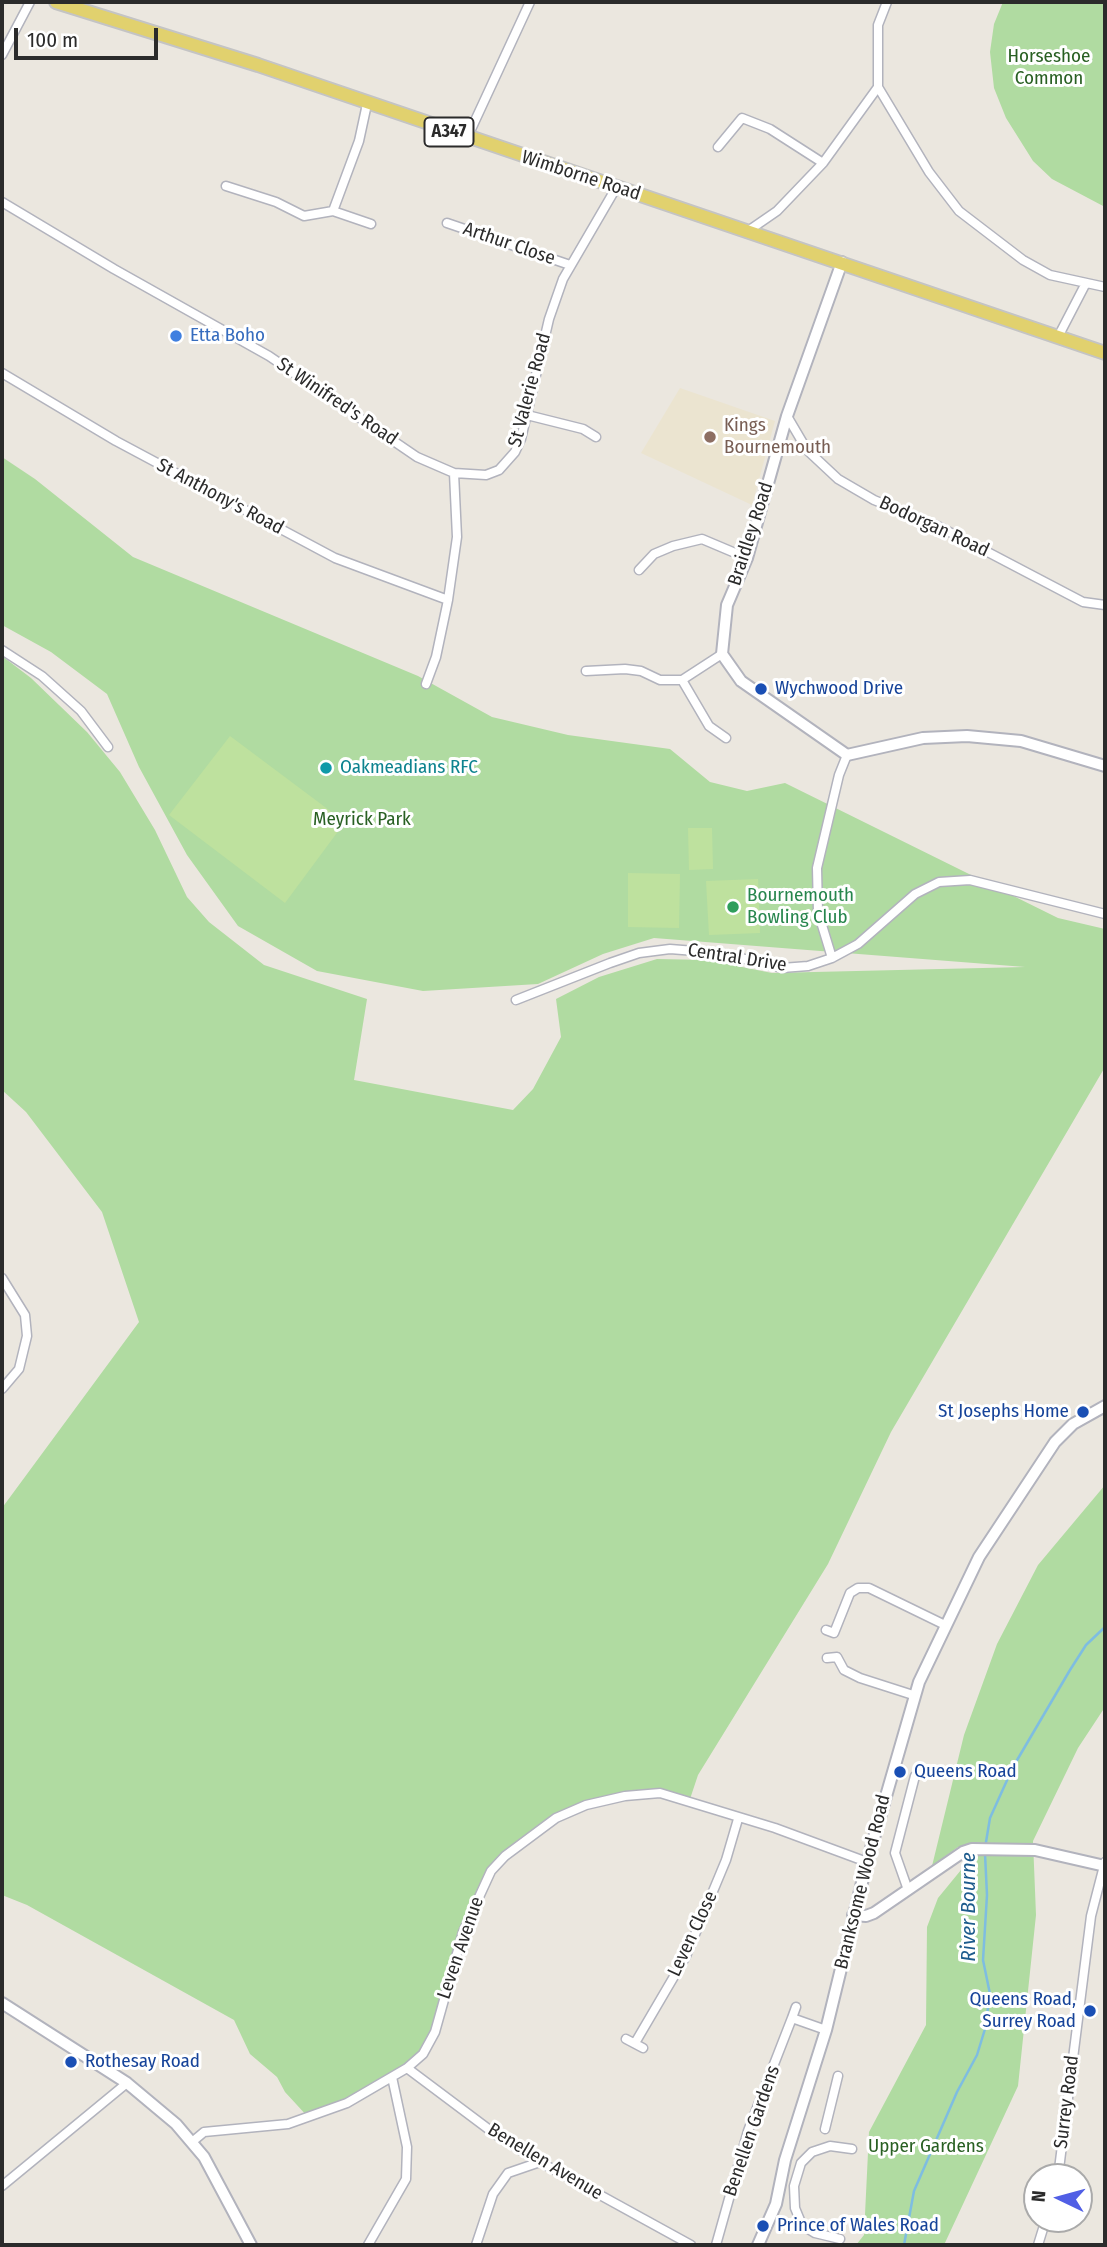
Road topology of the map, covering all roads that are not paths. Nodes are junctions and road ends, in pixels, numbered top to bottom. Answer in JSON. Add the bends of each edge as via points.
{"nodes":[{"id":1,"x":30,"y":2,"type":"edge"},
{"id":2,"x":56,"y":2,"type":"edge"},
{"id":3,"x":530,"y":2,"type":"edge"},
{"id":4,"x":887,"y":2,"type":"edge"},
{"id":5,"x":2,"y":55,"type":"edge"},
{"id":6,"x":878,"y":87,"type":"junction"},
{"id":7,"x":368,"y":104,"type":"junction"},
{"id":8,"x":467,"y":138,"type":"junction"},
{"id":9,"x":718,"y":147,"type":"dead end"},
{"id":10,"x":823,"y":163,"type":"junction"},
{"id":11,"x":226,"y":186,"type":"dead end"},
{"id":12,"x":616,"y":188,"type":"junction"},
{"id":13,"x":2,"y":202,"type":"edge"},
{"id":14,"x":333,"y":211,"type":"junction"},
{"id":15,"x":447,"y":223,"type":"dead end"},
{"id":16,"x":371,"y":224,"type":"dead end"},
{"id":17,"x":748,"y":232,"type":"junction"},
{"id":18,"x":842,"y":262,"type":"junction"},
{"id":19,"x":570,"y":264,"type":"junction"},
{"id":20,"x":1086,"y":283,"type":"junction"},
{"id":21,"x":1105,"y":287,"type":"edge"},
{"id":22,"x":1059,"y":335,"type":"junction"},
{"id":23,"x":1105,"y":353,"type":"edge"},
{"id":24,"x":2,"y":373,"type":"edge"},
{"id":25,"x":527,"y":415,"type":"junction"},
{"id":26,"x":787,"y":416,"type":"junction"},
{"id":27,"x":596,"y":437,"type":"dead end"},
{"id":28,"x":454,"y":473,"type":"junction"},
{"id":29,"x":747,"y":558,"type":"junction"},
{"id":30,"x":639,"y":570,"type":"dead end"},
{"id":31,"x":448,"y":600,"type":"junction"},
{"id":32,"x":1105,"y":605,"type":"edge"},
{"id":33,"x":2,"y":650,"type":"edge"},
{"id":34,"x":722,"y":654,"type":"junction"},
{"id":35,"x":586,"y":671,"type":"dead end"},
{"id":36,"x":682,"y":680,"type":"junction"},
{"id":37,"x":426,"y":684,"type":"dead end"},
{"id":38,"x":726,"y":738,"type":"dead end"},
{"id":39,"x":108,"y":747,"type":"dead end"},
{"id":40,"x":847,"y":755,"type":"junction"},
{"id":41,"x":1105,"y":766,"type":"edge"},
{"id":42,"x":1105,"y":914,"type":"edge"},
{"id":43,"x":832,"y":958,"type":"junction"},
{"id":44,"x":516,"y":1000,"type":"dead end"},
{"id":45,"x":2,"y":1278,"type":"edge"},
{"id":46,"x":2,"y":1389,"type":"edge"},
{"id":47,"x":1105,"y":1406,"type":"edge"},
{"id":48,"x":945,"y":1625,"type":"junction"},
{"id":49,"x":826,"y":1630,"type":"dead end"},
{"id":50,"x":827,"y":1658,"type":"dead end"},
{"id":51,"x":913,"y":1695,"type":"junction"},
{"id":52,"x":915,"y":1776,"type":"dead end"},
{"id":53,"x":738,"y":1819,"type":"junction"},
{"id":54,"x":867,"y":1861,"type":"junction"},
{"id":55,"x":1105,"y":1864,"type":"edge"},
{"id":56,"x":1105,"y":1882,"type":"edge"},
{"id":57,"x":908,"y":1890,"type":"junction"},
{"id":58,"x":1098,"y":1890,"type":"junction"},
{"id":59,"x":853,"y":1914,"type":"junction"},
{"id":60,"x":2,"y":2003,"type":"edge"},
{"id":61,"x":796,"y":2007,"type":"dead end"},
{"id":62,"x":792,"y":2018,"type":"junction"},
{"id":63,"x":826,"y":2030,"type":"junction"},
{"id":64,"x":643,"y":2048,"type":"dead end"},
{"id":65,"x":407,"y":2068,"type":"junction"},
{"id":66,"x":838,"y":2076,"type":"dead end"},
{"id":67,"x":392,"y":2077,"type":"junction"},
{"id":68,"x":127,"y":2083,"type":"junction"},
{"id":69,"x":825,"y":2129,"type":"dead end"},
{"id":70,"x":192,"y":2142,"type":"junction"},
{"id":71,"x":852,"y":2149,"type":"dead end"},
{"id":72,"x":540,"y":2162,"type":"junction"},
{"id":73,"x":1060,"y":2163,"type":"edge"},
{"id":74,"x":2,"y":2186,"type":"edge"},
{"id":75,"x":840,"y":2239,"type":"dead end"},
{"id":76,"x":251,"y":2245,"type":"edge"},
{"id":77,"x":368,"y":2245,"type":"edge"},
{"id":78,"x":476,"y":2245,"type":"edge"},
{"id":79,"x":691,"y":2245,"type":"edge"},
{"id":80,"x":716,"y":2245,"type":"edge"},
{"id":81,"x":758,"y":2245,"type":"edge"}],
"edges":[{"from":1,"to":5,"type":"street"},
{"from":2,"to":7,"type":"main road","name":"Wimborne Road","number":"A347"},
{"from":3,"to":8,"type":"street"},
{"from":4,"to":6,"type":"street","via":[[878,25]]},
{"from":6,"to":10,"type":"street"},
{"from":6,"to":20,"type":"street","via":[[929,172],[959,211],[1023,260],[1050,275]]},
{"from":7,"to":8,"type":"main road","name":"Wimborne Road","number":"A347"},
{"from":7,"to":14,"type":"street"},
{"from":8,"to":12,"type":"main road","name":"Wimborne Road","number":"A347"},
{"from":9,"to":10,"type":"street","via":[[742,117]]},
{"from":10,"to":17,"type":"street","via":[[777,212]]},
{"from":11,"to":14,"type":"street","via":[[304,216]]},
{"from":12,"to":17,"type":"main road","name":"Wimborne Road","number":"A347"},
{"from":12,"to":19,"type":"street","name":"St Valerie Road"},
{"from":13,"to":28,"type":"street","name":"St Winifred's Road","via":[[270,356],[417,457]]},
{"from":14,"to":16,"type":"street"},
{"from":15,"to":19,"type":"street","name":"Arthur Close"},
{"from":17,"to":18,"type":"main road","name":"Wimborne Road","number":"A347"},
{"from":18,"to":22,"type":"main road","name":"Wimborne Road","number":"A347"},
{"from":18,"to":26,"type":"street","name":"Braidley Road"},
{"from":19,"to":25,"type":"street","name":"St Valerie Road","via":[[549,319]]},
{"from":20,"to":21,"type":"street"},
{"from":20,"to":22,"type":"street"},
{"from":22,"to":23,"type":"main road","name":"Wimborne Road","number":"A347"},
{"from":24,"to":31,"type":"street","name":"St Anthony's Road","via":[[127,448],[335,558]]},
{"from":25,"to":27,"type":"street","via":[[583,429]]},
{"from":25,"to":28,"type":"street","name":"St Valerie Road","via":[[514,453],[499,470],[486,475]]},
{"from":26,"to":29,"type":"street","name":"Braidley Road"},
{"from":26,"to":32,"type":"street","name":"Bodorgan Road","via":[[807,450],[838,480],[1083,602]]},
{"from":28,"to":31,"type":"street","via":[[457,537]]},
{"from":29,"to":30,"type":"street","via":[[702,539],[654,554]]},
{"from":29,"to":34,"type":"street","name":"Braidley Road","via":[[727,605]]},
{"from":31,"to":37,"type":"street"},
{"from":33,"to":39,"type":"street","via":[[81,711]]},
{"from":34,"to":36,"type":"street"},
{"from":34,"to":40,"type":"street","via":[[741,681]]},
{"from":35,"to":36,"type":"street","via":[[625,669],[660,680]]},
{"from":36,"to":38,"type":"street","via":[[709,726]]},
{"from":40,"to":41,"type":"street","via":[[923,738],[967,736],[1021,741]]},
{"from":40,"to":43,"type":"street","via":[[817,867],[818,912]]},
{"from":42,"to":43,"type":"street","name":"Central Drive","via":[[970,880],[939,882],[915,894],[858,944]]},
{"from":43,"to":44,"type":"street","name":"Central Drive","via":[[782,968],[695,949],[649,952],[610,962]]},
{"from":45,"to":46,"type":"street","via":[[25,1315],[27,1336],[19,1369]]},
{"from":47,"to":48,"type":"street","name":"Branksome Wood Road","via":[[1073,1424],[1055,1442],[979,1557]]},
{"from":48,"to":49,"type":"street","via":[[869,1588],[858,1588],[850,1593],[834,1633]]},
{"from":48,"to":51,"type":"street","name":"Branksome Wood Road"},
{"from":50,"to":51,"type":"street","via":[[837,1653],[840,1665],[850,1674]]},
{"from":51,"to":54,"type":"street","name":"Branksome Wood Road"},
{"from":52,"to":57,"type":"street","via":[[914,1797],[895,1853]]},
{"from":53,"to":54,"type":"street","name":"Leven Avenue"},
{"from":53,"to":64,"type":"street","name":"Leven Close","via":[[686,1956],[630,2041]]},
{"from":53,"to":65,"type":"street","name":"Leven Avenue","via":[[660,1793],[625,1796],[556,1818],[505,1856],[491,1871],[463,1931],[431,2045]]},
{"from":54,"to":59,"type":"street","name":"Branksome Wood Road"},
{"from":55,"to":57,"type":"street","via":[[1035,1850],[985,1848],[963,1852]]},
{"from":55,"to":58,"type":"street","name":"Surrey Road"},
{"from":56,"to":58,"type":"street"},
{"from":57,"to":59,"type":"street","via":[[874,1913]]},
{"from":58,"to":73,"type":"street","name":"Surrey Road"},
{"from":59,"to":63,"type":"street","name":"Branksome Wood Road"},
{"from":60,"to":68,"type":"street"},
{"from":61,"to":62,"type":"street","name":"Benellen Gardens"},
{"from":62,"to":63,"type":"street"},
{"from":62,"to":80,"type":"street","name":"Benellen Gardens","via":[[748,2132]]},
{"from":63,"to":81,"type":"street","name":"Branksome Wood Road","via":[[785,2160],[776,2204]]},
{"from":65,"to":67,"type":"street","name":"Leven Avenue"},
{"from":65,"to":72,"type":"street","name":"Benellen Avenue"},
{"from":66,"to":69,"type":"street"},
{"from":67,"to":70,"type":"street","name":"Leven Avenue","via":[[348,2103],[288,2124],[204,2132]]},
{"from":67,"to":77,"type":"street","via":[[407,2147],[405,2179]]},
{"from":68,"to":70,"type":"street"},
{"from":68,"to":74,"type":"street"},
{"from":70,"to":76,"type":"street"},
{"from":71,"to":75,"type":"street","via":[[830,2146],[813,2152],[801,2163],[794,2186],[802,2225]]},
{"from":72,"to":78,"type":"street","via":[[508,2173],[493,2194]]},
{"from":72,"to":79,"type":"street","name":"Benellen Avenue"}]}
